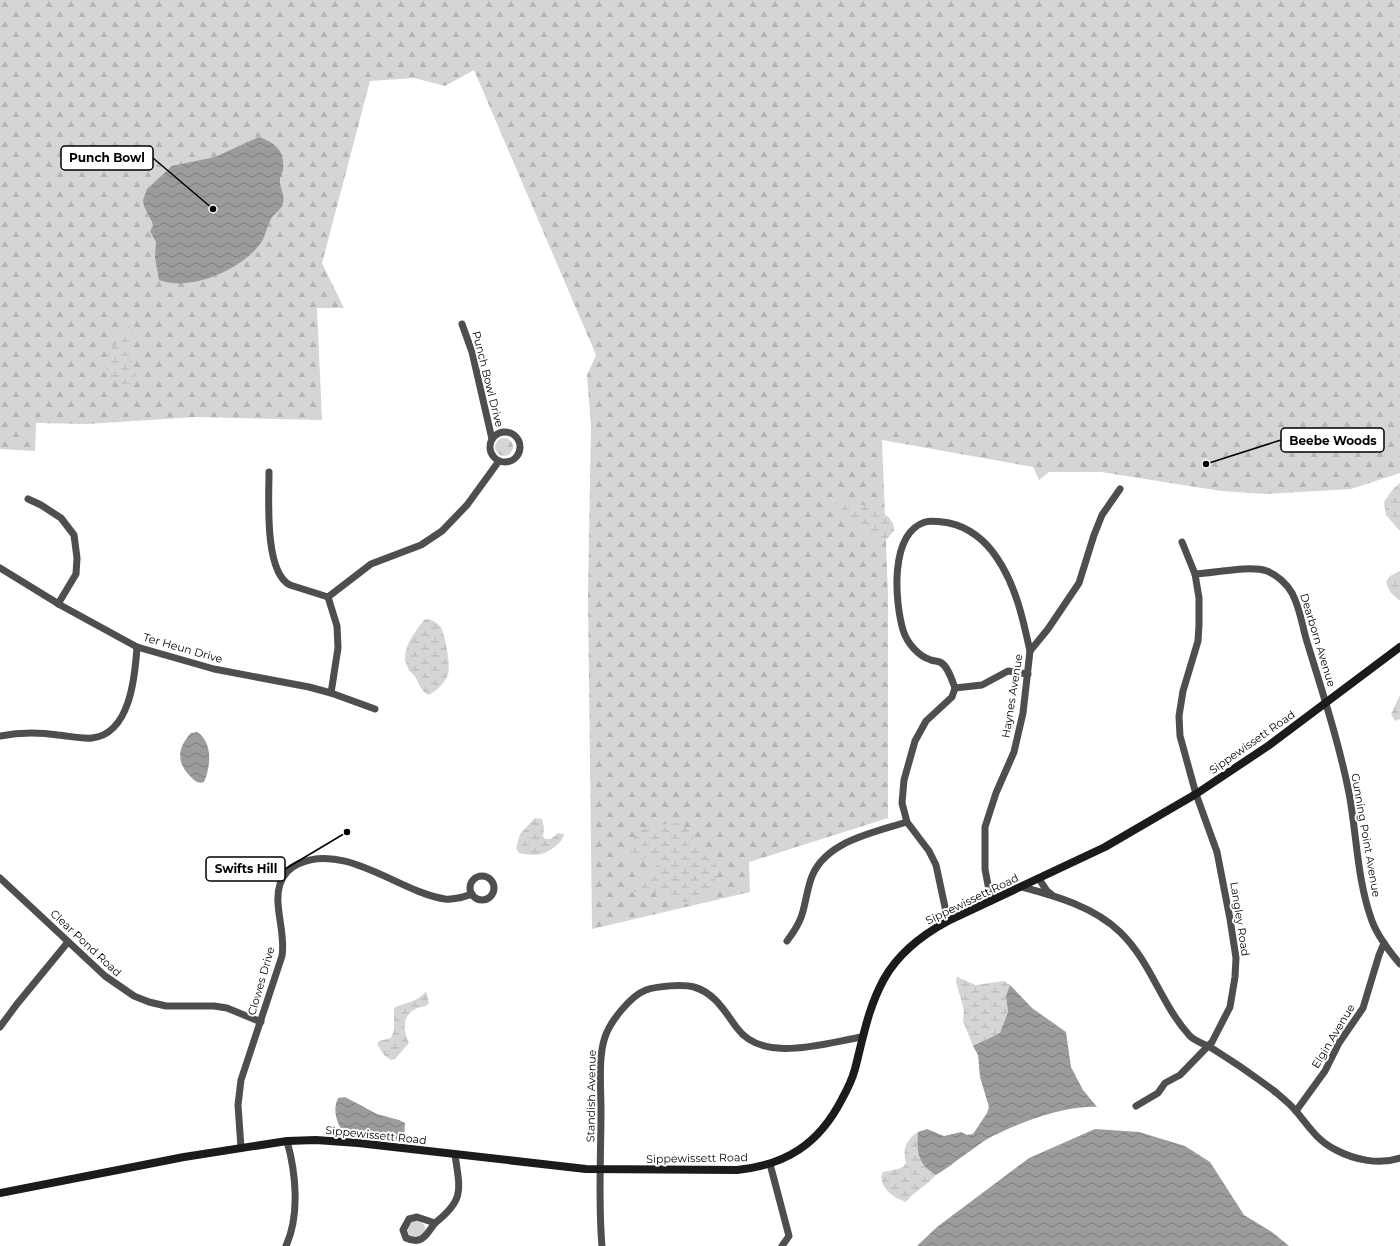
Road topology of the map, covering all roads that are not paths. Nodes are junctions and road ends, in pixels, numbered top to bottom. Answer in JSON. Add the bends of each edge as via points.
{"nodes":[{"id":1,"x":462,"y":324,"type":"dead end"},
{"id":2,"x":492,"y":439,"type":"junction"},
{"id":3,"x":499,"y":461,"type":"junction"},
{"id":4,"x":269,"y":472,"type":"dead end"},
{"id":5,"x":1120,"y":489,"type":"dead end"},
{"id":6,"x":28,"y":499,"type":"dead end"},
{"id":7,"x":1182,"y":542,"type":"dead end"},
{"id":8,"x":0,"y":568,"type":"edge"},
{"id":9,"x":1195,"y":574,"type":"junction"},
{"id":10,"x":328,"y":598,"type":"junction"},
{"id":11,"x":58,"y":604,"type":"junction"},
{"id":12,"x":137,"y":647,"type":"junction"},
{"id":13,"x":1400,"y":647,"type":"edge"},
{"id":14,"x":1030,"y":651,"type":"junction"},
{"id":15,"x":1028,"y":674,"type":"junction"},
{"id":16,"x":955,"y":688,"type":"junction"},
{"id":17,"x":331,"y":693,"type":"junction"},
{"id":18,"x":1326,"y":703,"type":"junction"},
{"id":19,"x":375,"y":709,"type":"dead end"},
{"id":20,"x":0,"y":736,"type":"edge"},
{"id":21,"x":1196,"y":794,"type":"junction"},
{"id":22,"x":907,"y":822,"type":"junction"},
{"id":23,"x":0,"y":878,"type":"edge"},
{"id":24,"x":1039,"y":879,"type":"junction"},
{"id":25,"x":1022,"y":888,"type":"junction"},
{"id":26,"x":472,"y":894,"type":"dead end"},
{"id":27,"x":1057,"y":897,"type":"junction"},
{"id":28,"x":992,"y":900,"type":"junction"},
{"id":29,"x":948,"y":921,"type":"junction"},
{"id":30,"x":787,"y":941,"type":"dead end"},
{"id":31,"x":68,"y":942,"type":"junction"},
{"id":32,"x":1384,"y":943,"type":"junction"},
{"id":33,"x":1400,"y":964,"type":"edge"},
{"id":34,"x":261,"y":1022,"type":"junction"},
{"id":35,"x":0,"y":1027,"type":"edge"},
{"id":36,"x":862,"y":1037,"type":"junction"},
{"id":37,"x":1207,"y":1046,"type":"junction"},
{"id":38,"x":1136,"y":1106,"type":"dead end"},
{"id":39,"x":1296,"y":1111,"type":"junction"},
{"id":40,"x":287,"y":1141,"type":"junction"},
{"id":41,"x":241,"y":1148,"type":"junction"},
{"id":42,"x":455,"y":1155,"type":"junction"},
{"id":43,"x":1400,"y":1158,"type":"edge"},
{"id":44,"x":770,"y":1164,"type":"junction"},
{"id":45,"x":600,"y":1170,"type":"junction"},
{"id":46,"x":0,"y":1193,"type":"edge"},
{"id":47,"x":435,"y":1223,"type":"junction"},
{"id":48,"x":286,"y":1246,"type":"edge"},
{"id":49,"x":602,"y":1246,"type":"edge"},
{"id":50,"x":782,"y":1246,"type":"edge"}],
"edges":[{"from":1,"to":2,"type":"street","name":"Punch Bowl Drive","via":[[472,352]]},
{"from":2,"to":3,"type":"street","name":"Punch Bowl Drive","via":[[490,449],[494,458]]},
{"from":2,"to":3,"type":"street","name":"Punch Bowl Drive","via":[[505,432],[514,435],[519,443],[518,452],[512,460]]},
{"from":3,"to":10,"type":"street","via":[[467,505],[442,531],[421,544],[371,564]]},
{"from":4,"to":10,"type":"street","via":[[270,534],[279,574],[284,582],[290,585]]},
{"from":5,"to":14,"type":"street","name":"Haynes Avenue","via":[[1102,515],[1079,583]]},
{"from":6,"to":11,"type":"street","via":[[61,518],[74,535],[76,574]]},
{"from":7,"to":9,"type":"street"},
{"from":8,"to":11,"type":"street","name":"Ter Heun Drive"},
{"from":9,"to":18,"type":"street","name":"Dearborn Avenue","via":[[1254,569],[1268,572],[1285,583],[1300,610]]},
{"from":9,"to":21,"type":"street","via":[[1200,625],[1179,716],[1180,736]]},
{"from":10,"to":17,"type":"street","via":[[337,626],[338,648]]},
{"from":11,"to":12,"type":"street","name":"Ter Heun Drive"},
{"from":12,"to":17,"type":"street","name":"Ter Heun Drive","via":[[214,669],[273,679]]},
{"from":12,"to":20,"type":"street","via":[[125,710],[116,726],[104,735],[91,738],[18,732]]},
{"from":13,"to":18,"type":"main road","name":"Sippewissett Road"},
{"from":14,"to":15,"type":"street","name":"Haynes Avenue"},
{"from":14,"to":16,"type":"street","via":[[1013,586],[997,557],[980,538],[968,530],[955,525],[925,522],[913,530],[906,540],[898,564],[897,593],[903,630],[913,648],[922,656],[940,662],[946,667]]},
{"from":15,"to":16,"type":"street","via":[[1008,671],[982,685]]},
{"from":15,"to":28,"type":"street","name":"Haynes Avenue","via":[[1014,752],[996,793],[985,827],[985,868]]},
{"from":16,"to":22,"type":"street","via":[[952,697],[926,721],[915,742],[904,780],[902,803]]},
{"from":17,"to":19,"type":"street","name":"Ter Heun Drive"},
{"from":18,"to":21,"type":"main road","name":"Sippewissett Road","via":[[1236,769]]},
{"from":18,"to":32,"type":"street","name":"Gunning Point Avenue","via":[[1349,794],[1360,879],[1372,922]]},
{"from":21,"to":24,"type":"main road","name":"Sippewissett Road","via":[[1124,836]]},
{"from":21,"to":37,"type":"street","name":"Langley Road","via":[[1217,852],[1236,958],[1230,1007],[1212,1042]]},
{"from":22,"to":29,"type":"street","via":[[929,851],[936,865]]},
{"from":22,"to":30,"type":"street","via":[[873,832],[836,848],[823,857],[810,882],[802,920]]},
{"from":23,"to":31,"type":"street","name":"Clear Pond Road"},
{"from":24,"to":25,"type":"main road","name":"Sippewissett Road"},
{"from":24,"to":27,"type":"street","via":[[1047,892]]},
{"from":25,"to":27,"type":"street"},
{"from":25,"to":28,"type":"main road","name":"Sippewissett Road"},
{"from":26,"to":34,"type":"street","name":"Clowes Drive","via":[[451,899],[440,898],[334,859],[313,860],[293,866],[283,877],[279,889],[283,951]]},
{"from":27,"to":37,"type":"street","via":[[1096,915],[1119,932],[1138,952],[1177,1019],[1190,1036]]},
{"from":28,"to":29,"type":"main road","name":"Sippewissett Road"},
{"from":29,"to":36,"type":"main road","name":"Sippewissett Road","via":[[915,943],[891,969],[872,1003]]},
{"from":31,"to":34,"type":"street","name":"Clear Pond Road","via":[[116,985],[142,1000],[166,1006],[221,1007]]},
{"from":31,"to":35,"type":"street"},
{"from":32,"to":33,"type":"street","name":"Gunning Point Avenue"},
{"from":32,"to":39,"type":"street","name":"Elgin Avenue","via":[[1363,1008],[1339,1043],[1325,1071]]},
{"from":34,"to":41,"type":"street","name":"Clowes Drive","via":[[238,1095]]},
{"from":36,"to":44,"type":"main road","name":"Sippewissett Road","via":[[850,1084],[831,1118],[812,1141],[789,1156]]},
{"from":36,"to":45,"type":"street","name":"Standish Avenue","via":[[793,1048],[764,1047],[748,1040],[722,1006],[708,993],[693,987],[673,986],[645,990],[616,1015],[604,1038],[601,1061]]},
{"from":37,"to":38,"type":"street","name":"Langley Road","via":[[1180,1075],[1165,1083],[1158,1093]]},
{"from":37,"to":39,"type":"street","via":[[1272,1090]]},
{"from":39,"to":43,"type":"street","via":[[1320,1139],[1341,1153],[1372,1161]]},
{"from":40,"to":41,"type":"main road","name":"Sippewissett Road"},
{"from":40,"to":42,"type":"main road","name":"Sippewissett Road","via":[[342,1141]]},
{"from":40,"to":48,"type":"street","via":[[292,1157],[294,1202],[292,1227]]},
{"from":41,"to":46,"type":"main road","name":"Sippewissett Road"},
{"from":42,"to":45,"type":"main road","name":"Sippewissett Road"},
{"from":42,"to":47,"type":"street","via":[[460,1188],[457,1199],[451,1210]]},
{"from":44,"to":45,"type":"main road","name":"Sippewissett Road","via":[[736,1170]]},
{"from":44,"to":50,"type":"street","via":[[790,1236]]},
{"from":45,"to":49,"type":"street","name":"Standish Avenue"},
{"from":47,"to":47,"type":"street","via":[[413,1218],[404,1226],[404,1234],[414,1243],[422,1241],[426,1239]]}]}
